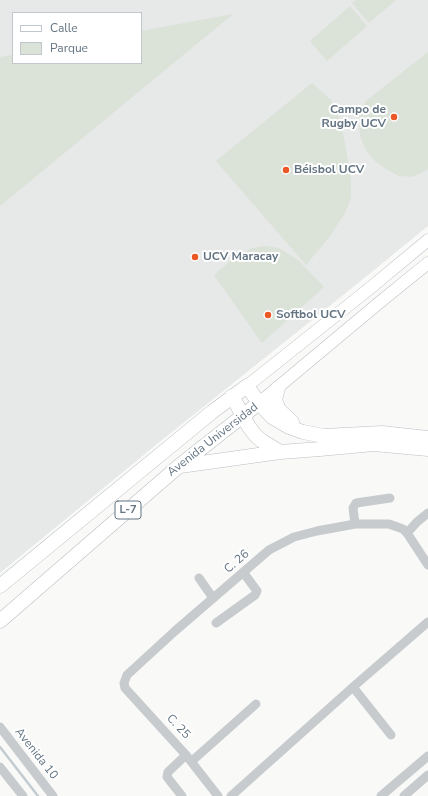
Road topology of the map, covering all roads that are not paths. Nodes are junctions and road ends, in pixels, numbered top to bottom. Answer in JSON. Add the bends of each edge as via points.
{"nodes":[{"id":1,"x":428,"y":240,"type":"edge"},
{"id":2,"x":428,"y":264,"type":"edge"},
{"id":3,"x":247,"y":386,"type":"junction"},
{"id":4,"x":278,"y":388,"type":"junction"},
{"id":5,"x":232,"y":396,"type":"junction"},
{"id":6,"x":259,"y":403,"type":"junction"},
{"id":7,"x":243,"y":416,"type":"junction"},
{"id":8,"x":303,"y":432,"type":"junction"},
{"id":9,"x":428,"y":438,"type":"edge"},
{"id":10,"x":428,"y":449,"type":"edge"},
{"id":11,"x":280,"y":452,"type":"junction"},
{"id":12,"x":179,"y":466,"type":"junction"},
{"id":13,"x":390,"y":498,"type":"dead end"},
{"id":14,"x":428,"y":514,"type":"edge"},
{"id":15,"x":355,"y":524,"type":"junction"},
{"id":16,"x":407,"y":533,"type":"junction"},
{"id":17,"x":428,"y":565,"type":"edge"},
{"id":18,"x":243,"y":572,"type":"junction"},
{"id":19,"x":199,"y":578,"type":"dead end"},
{"id":20,"x":0,"y":586,"type":"edge"},
{"id":21,"x":213,"y":598,"type":"junction"},
{"id":22,"x":0,"y":621,"type":"edge"},
{"id":23,"x":428,"y":622,"type":"edge"},
{"id":24,"x":216,"y":623,"type":"dead end"},
{"id":25,"x":127,"y":675,"type":"joint"},
{"id":26,"x":353,"y":687,"type":"junction"},
{"id":27,"x":256,"y":704,"type":"dead end"},
{"id":28,"x":0,"y":728,"type":"edge"},
{"id":29,"x":391,"y":735,"type":"dead end"},
{"id":30,"x":428,"y":756,"type":"edge"},
{"id":31,"x":189,"y":758,"type":"junction"},
{"id":32,"x":0,"y":767,"type":"edge"},
{"id":33,"x":428,"y":775,"type":"edge"},
{"id":34,"x":22,"y":796,"type":"edge"},
{"id":35,"x":53,"y":796,"type":"edge"},
{"id":36,"x":182,"y":796,"type":"edge"},
{"id":37,"x":218,"y":796,"type":"edge"},
{"id":38,"x":231,"y":796,"type":"edge"},
{"id":39,"x":381,"y":796,"type":"edge"},
{"id":40,"x":404,"y":796,"type":"edge"}],
"edges":[{"from":1,"to":3,"type":"street","name":"Avenida Universidad"},
{"from":2,"to":4,"type":"street","name":"Avenida Universidad"},
{"from":3,"to":5,"type":"main road","name":"Avenida Universidad","number":"L-7"},
{"from":3,"to":6,"type":"main road"},
{"from":4,"to":6,"type":"street","name":"Avenida Universidad"},
{"from":4,"to":8,"type":"main road","via":[[275,400],[279,410]]},
{"from":5,"to":7,"type":"main road"},
{"from":5,"to":20,"type":"main road","name":"Avenida Universidad","number":"L-7"},
{"from":6,"to":7,"type":"main road","name":"Avenida Universidad","number":"L-7"},
{"from":6,"to":8,"type":"main road","via":[[272,417]]},
{"from":7,"to":11,"type":"main road","via":[[256,436]]},
{"from":7,"to":12,"type":"main road","name":"Avenida Universidad","number":"L-7"},
{"from":8,"to":9,"type":"main road","via":[[324,436],[382,433]]},
{"from":10,"to":11,"type":"main road","via":[[374,444]]},
{"from":11,"to":12,"type":"main road"},
{"from":12,"to":22,"type":"main road","name":"Avenida Universidad","number":"L-7"},
{"from":13,"to":15,"type":"street","via":[[356,503],[353,508]]},
{"from":14,"to":16,"type":"street"},
{"from":15,"to":16,"type":"street","name":"C. 26","via":[[389,524]]},
{"from":15,"to":18,"type":"street","name":"C. 26","via":[[294,537],[269,550]]},
{"from":16,"to":17,"type":"street"},
{"from":18,"to":21,"type":"street","name":"C. 26"},
{"from":18,"to":24,"type":"street","via":[[257,591],[255,595]]},
{"from":19,"to":21,"type":"street"},
{"from":21,"to":25,"type":"street","name":"C. 26"},
{"from":23,"to":26,"type":"street"},
{"from":25,"to":31,"type":"street","name":"C. 25","via":[[125,688]]},
{"from":26,"to":29,"type":"street"},
{"from":26,"to":38,"type":"street"},
{"from":27,"to":31,"type":"street"},
{"from":28,"to":35,"type":"street","name":"Avenida 10"},
{"from":30,"to":39,"type":"street"},
{"from":31,"to":36,"type":"street","via":[[168,772],[167,777]]},
{"from":31,"to":37,"type":"street","name":"C. 25"},
{"from":32,"to":34,"type":"street"},
{"from":33,"to":40,"type":"street"}]}
